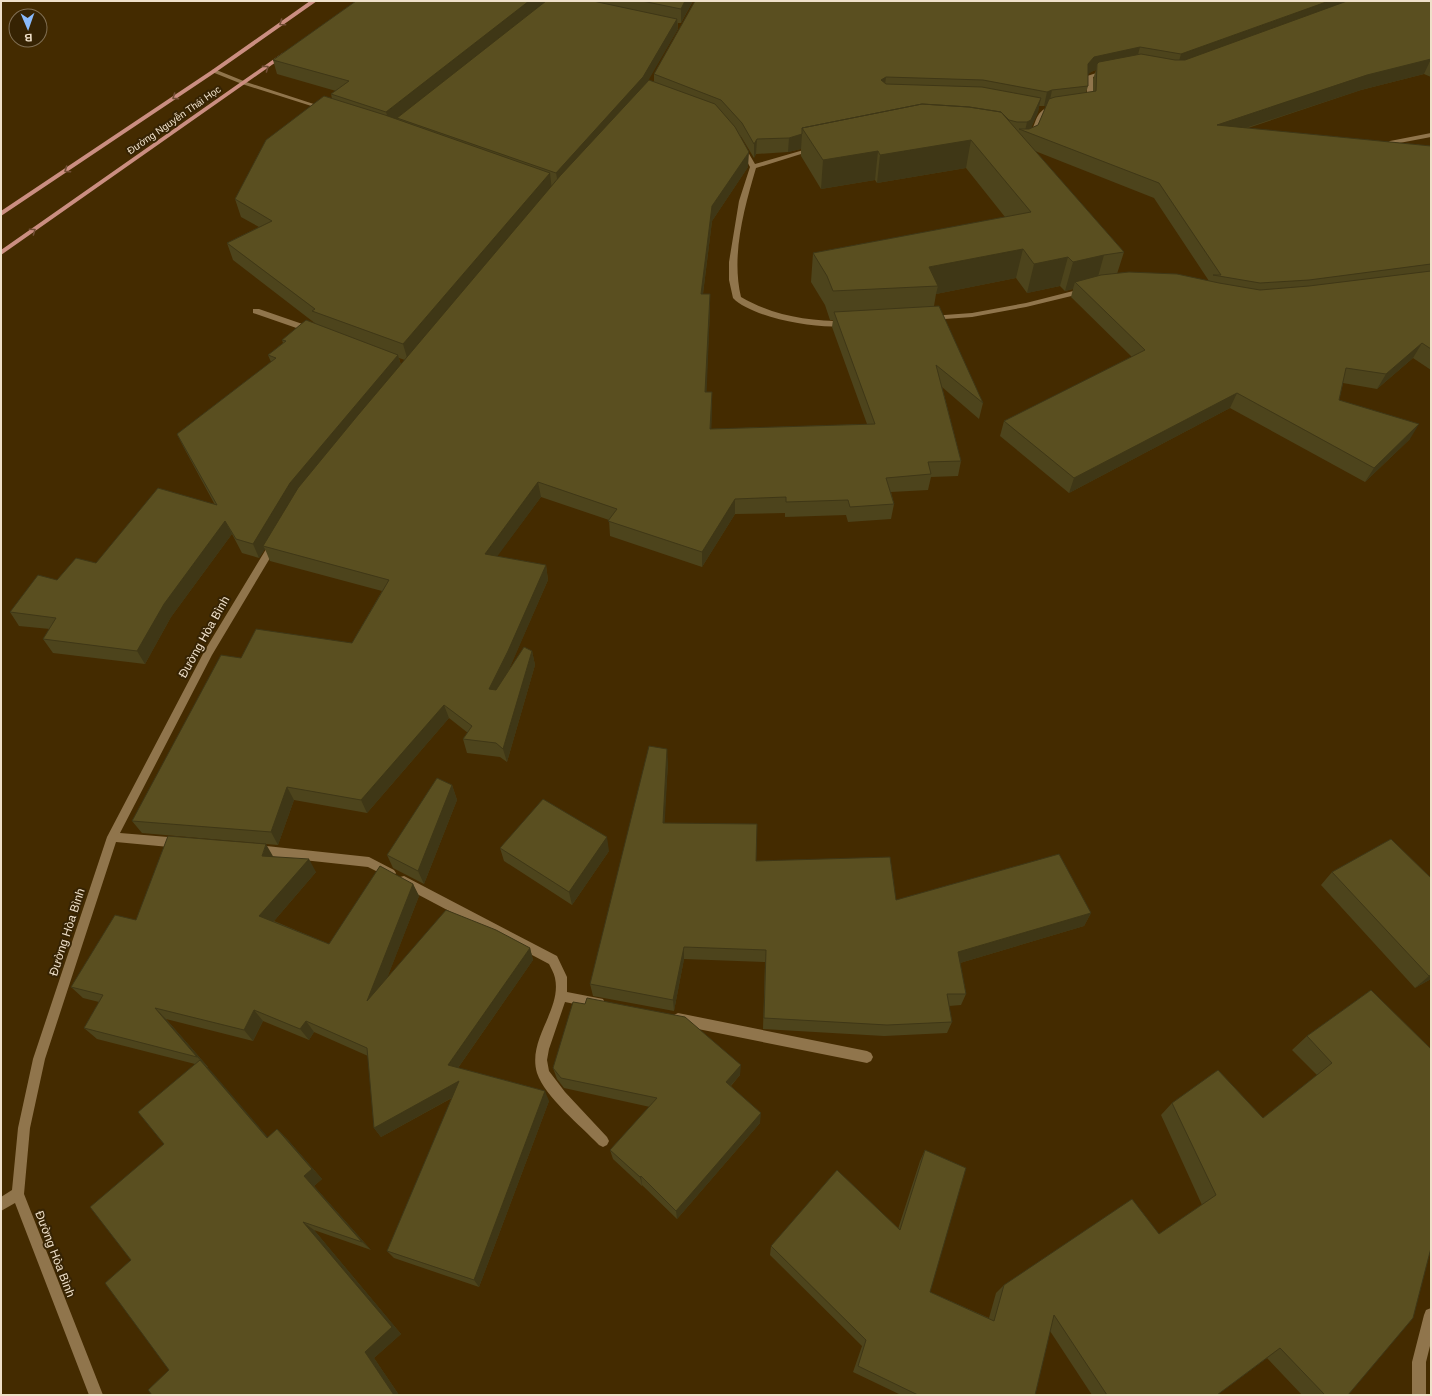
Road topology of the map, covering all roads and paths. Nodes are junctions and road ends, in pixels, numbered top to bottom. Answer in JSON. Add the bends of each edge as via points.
{"nodes":[{"id":1,"x":314,"y":1,"type":"edge"},
{"id":2,"x":288,"y":51,"type":"edge"},
{"id":3,"x":1114,"y":69,"type":"edge"},
{"id":4,"x":214,"y":71,"type":"junction"},
{"id":5,"x":244,"y":84,"type":"junction"},
{"id":6,"x":1085,"y":106,"type":"edge"},
{"id":7,"x":1064,"y":107,"type":"edge"},
{"id":8,"x":1038,"y":108,"type":"edge"},
{"id":9,"x":1045,"y":110,"type":"junction"},
{"id":10,"x":332,"y":112,"type":"edge"},
{"id":11,"x":1431,"y":135,"type":"edge"},
{"id":12,"x":738,"y":140,"type":"edge"},
{"id":13,"x":1025,"y":140,"type":"edge"},
{"id":14,"x":821,"y":148,"type":"edge"},
{"id":15,"x":1377,"y":150,"type":"edge"},
{"id":16,"x":753,"y":167,"type":"junction"},
{"id":17,"x":1,"y":214,"type":"edge"},
{"id":18,"x":1,"y":253,"type":"edge"},
{"id":19,"x":1096,"y":287,"type":"edge"},
{"id":20,"x":256,"y":310,"type":"dead end"},
{"id":21,"x":922,"y":319,"type":"edge"},
{"id":22,"x":858,"y":322,"type":"edge"},
{"id":23,"x":322,"y":335,"type":"edge"},
{"id":24,"x":280,"y":533,"type":"edge"},
{"id":25,"x":112,"y":836,"type":"junction"},
{"id":26,"x":189,"y":844,"type":"edge"},
{"id":27,"x":244,"y":849,"type":"edge"},
{"id":28,"x":560,"y":996,"type":"junction"},
{"id":29,"x":614,"y":1006,"type":"edge"},
{"id":30,"x":668,"y":1017,"type":"edge"},
{"id":31,"x":867,"y":1057,"type":"dead end"},
{"id":32,"x":604,"y":1141,"type":"dead end"},
{"id":33,"x":18,"y":1194,"type":"junction"},
{"id":34,"x":1,"y":1204,"type":"edge"},
{"id":35,"x":1431,"y":1315,"type":"edge"},
{"id":36,"x":96,"y":1395,"type":"edge"},
{"id":37,"x":1419,"y":1395,"type":"edge"}],
"edges":[{"from":1,"to":4,"type":"main road","name":"Đường Nguyễn Thái Học","one_way":true},
{"from":5,"to":2,"type":"main road","name":"Đường Nguyễn Thái Học","one_way":true},
{"from":3,"to":6,"type":"street","via":[[1090,76],[1090,102]]},
{"from":4,"to":5,"type":"street"},
{"from":4,"to":17,"type":"main road","name":"Đường Nguyễn Thái Học","one_way":true},
{"from":5,"to":10,"type":"street"},
{"from":18,"to":5,"type":"main road","name":"Đường Nguyễn Thái Học","one_way":true},
{"from":7,"to":9,"type":"street"},
{"from":8,"to":9,"type":"street"},
{"from":9,"to":13,"type":"street","via":[[1032,137]]},
{"from":11,"to":15,"type":"street","via":[[1392,142]]},
{"from":12,"to":16,"type":"street"},
{"from":14,"to":16,"type":"street"},
{"from":16,"to":22,"type":"street","via":[[743,201],[733,262],[737,298],[759,310],[787,318],[821,324]]},
{"from":19,"to":21,"type":"street","via":[[1026,305],[972,315]]},
{"from":20,"to":23,"type":"street"},
{"from":24,"to":25,"type":"street","name":"Đường Hòa Bình","via":[[208,653]]},
{"from":25,"to":26,"type":"street"},
{"from":25,"to":33,"type":"street","name":"Đường Hòa Bình","via":[[39,1059],[24,1128]]},
{"from":27,"to":28,"type":"street","via":[[369,862],[553,960],[561,978]]},
{"from":28,"to":29,"type":"street"},
{"from":28,"to":32,"type":"street","via":[[541,1052],[543,1072],[553,1087]]},
{"from":30,"to":31,"type":"street"},
{"from":33,"to":34,"type":"street"},
{"from":33,"to":36,"type":"street","name":"Đường Hòa Bình"},
{"from":35,"to":37,"type":"street","via":[[1418,1362]]}]}
